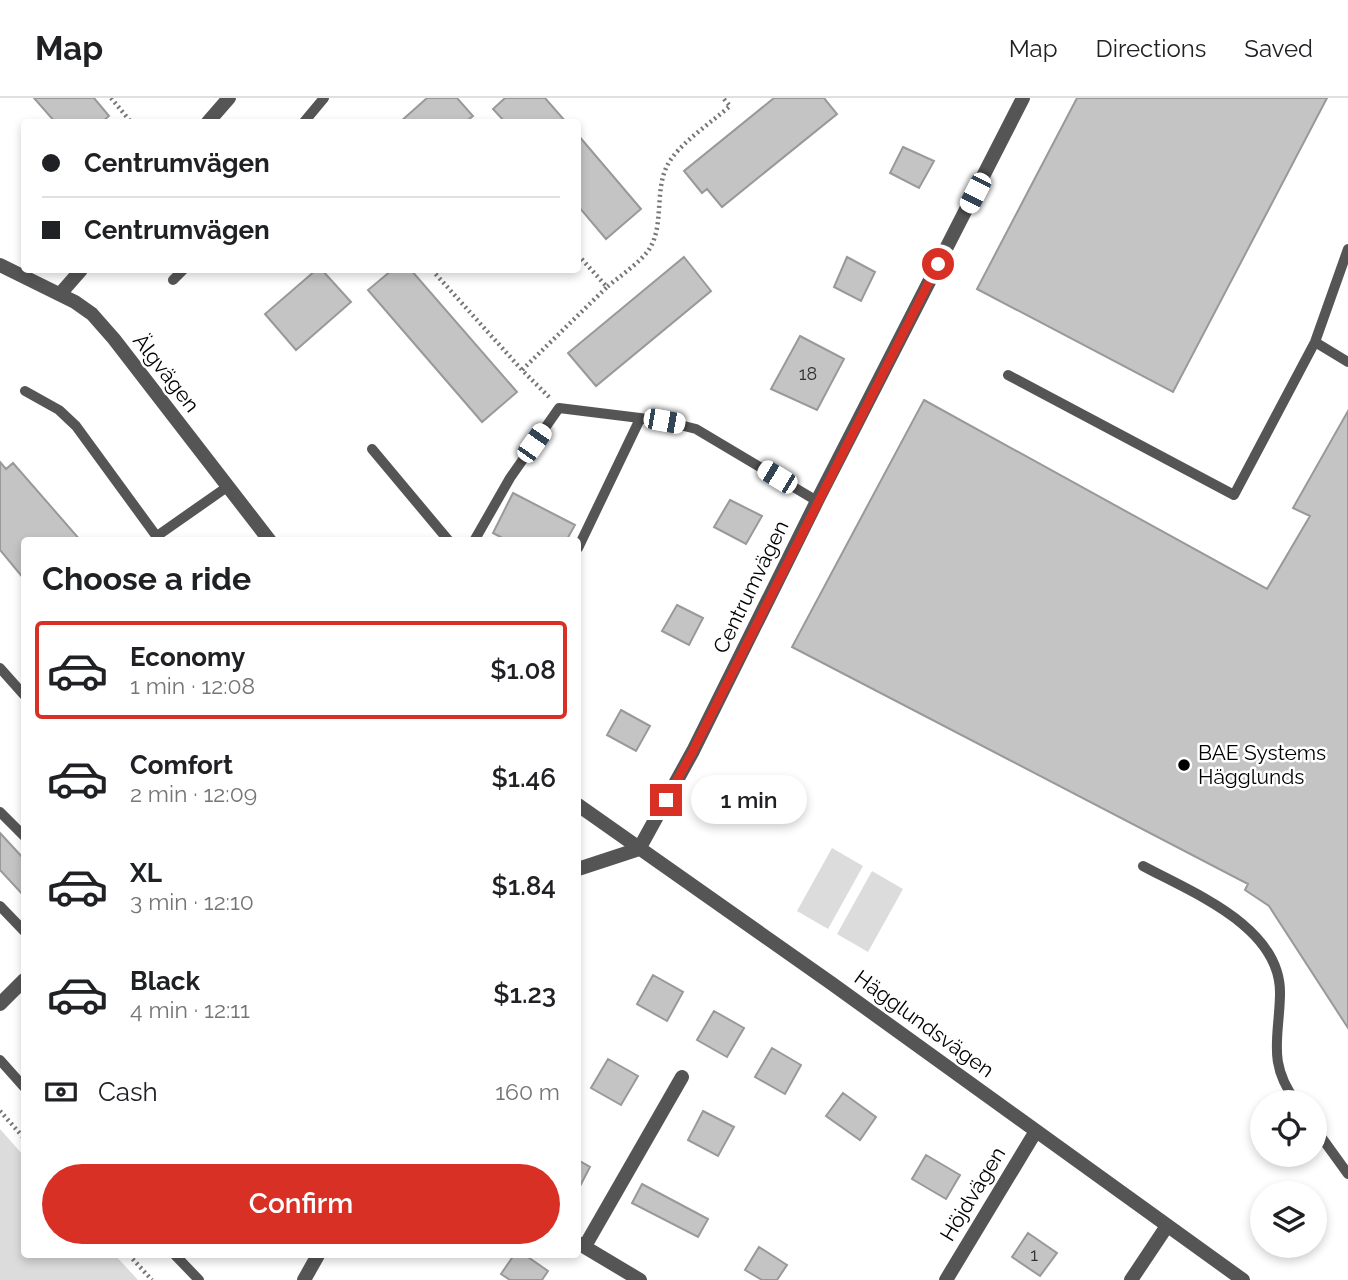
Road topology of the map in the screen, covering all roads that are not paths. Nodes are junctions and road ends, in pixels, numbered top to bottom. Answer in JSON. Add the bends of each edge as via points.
{"nodes":[{"id":1,"x":229,"y":98,"type":"edge"},
{"id":2,"x":324,"y":98,"type":"edge"},
{"id":3,"x":1023,"y":98,"type":"edge"},
{"id":4,"x":211,"y":119,"type":"edge"},
{"id":5,"x":306,"y":119,"type":"edge"},
{"id":6,"x":1348,"y":249,"type":"edge"},
{"id":7,"x":0,"y":265,"type":"edge"},
{"id":8,"x":1345,"y":271,"type":"edge"},
{"id":9,"x":78,"y":273,"type":"edge"},
{"id":10,"x":180,"y":273,"type":"edge"},
{"id":11,"x":173,"y":280,"type":"dead end"},
{"id":12,"x":60,"y":294,"type":"junction"},
{"id":13,"x":1315,"y":342,"type":"junction"},
{"id":14,"x":1348,"y":362,"type":"edge"},
{"id":15,"x":1008,"y":375,"type":"dead end"},
{"id":16,"x":25,"y":391,"type":"dead end"},
{"id":17,"x":640,"y":419,"type":"junction"},
{"id":18,"x":372,"y":449,"type":"dead end"},
{"id":19,"x":227,"y":487,"type":"junction"},
{"id":20,"x":817,"y":501,"type":"junction"},
{"id":21,"x":157,"y":537,"type":"edge"},
{"id":22,"x":159,"y":537,"type":"edge"},
{"id":23,"x":267,"y":537,"type":"edge"},
{"id":24,"x":446,"y":537,"type":"edge"},
{"id":25,"x":476,"y":537,"type":"edge"},
{"id":26,"x":581,"y":542,"type":"edge"},
{"id":27,"x":0,"y":668,"type":"edge"},
{"id":28,"x":21,"y":692,"type":"edge"},
{"id":29,"x":581,"y":807,"type":"edge"},
{"id":30,"x":0,"y":811,"type":"edge"},
{"id":31,"x":21,"y":833,"type":"edge"},
{"id":32,"x":639,"y":849,"type":"junction"},
{"id":33,"x":1143,"y":866,"type":"dead end"},
{"id":34,"x":581,"y":868,"type":"edge"},
{"id":35,"x":0,"y":906,"type":"edge"},
{"id":36,"x":21,"y":929,"type":"edge"},
{"id":37,"x":21,"y":983,"type":"edge"},
{"id":38,"x":0,"y":1004,"type":"edge"},
{"id":39,"x":0,"y":1060,"type":"edge"},
{"id":40,"x":682,"y":1077,"type":"dead end"},
{"id":41,"x":21,"y":1084,"type":"edge"},
{"id":42,"x":1289,"y":1090,"type":"edge"},
{"id":43,"x":1036,"y":1131,"type":"junction"},
{"id":44,"x":1327,"y":1146,"type":"edge"},
{"id":45,"x":1348,"y":1174,"type":"edge"},
{"id":46,"x":1167,"y":1226,"type":"junction"},
{"id":47,"x":581,"y":1244,"type":"edge"},
{"id":48,"x":178,"y":1258,"type":"edge"},
{"id":49,"x":316,"y":1258,"type":"edge"},
{"id":50,"x":199,"y":1280,"type":"edge"},
{"id":51,"x":304,"y":1280,"type":"edge"},
{"id":52,"x":640,"y":1280,"type":"edge"},
{"id":53,"x":946,"y":1280,"type":"edge"},
{"id":54,"x":1131,"y":1280,"type":"edge"},
{"id":55,"x":1243,"y":1280,"type":"edge"}],
"edges":[{"from":1,"to":4,"type":"street"},
{"from":2,"to":5,"type":"lane"},
{"from":3,"to":20,"type":"street","name":"Centrumvägen"},
{"from":6,"to":8,"type":"lane"},
{"from":7,"to":12,"type":"street","name":"Älgvägen"},
{"from":8,"to":13,"type":"lane"},
{"from":9,"to":12,"type":"street"},
{"from":10,"to":11,"type":"lane"},
{"from":12,"to":19,"type":"street","name":"Älgvägen","via":[[92,314],[114,339]]},
{"from":13,"to":14,"type":"lane"},
{"from":13,"to":15,"type":"lane","via":[[1234,495]]},
{"from":16,"to":21,"type":"lane","via":[[59,410],[76,426]]},
{"from":17,"to":20,"type":"lane","via":[[696,429]]},
{"from":17,"to":25,"type":"lane","via":[[559,408]]},
{"from":17,"to":26,"type":"lane"},
{"from":18,"to":24,"type":"lane"},
{"from":19,"to":22,"type":"lane"},
{"from":19,"to":23,"type":"street","name":"Älgvägen"},
{"from":20,"to":32,"type":"street","name":"Centrumvägen"},
{"from":27,"to":28,"type":"lane"},
{"from":29,"to":32,"type":"street","name":"Hägglundsvägen"},
{"from":30,"to":31,"type":"lane"},
{"from":32,"to":34,"type":"street"},
{"from":32,"to":43,"type":"street","name":"Hägglundsvägen"},
{"from":33,"to":42,"type":"lane","via":[[1232,915],[1268,954],[1279,977],[1276,1052]]},
{"from":35,"to":36,"type":"lane"},
{"from":37,"to":38,"type":"street"},
{"from":39,"to":41,"type":"lane"},
{"from":40,"to":47,"type":"street"},
{"from":43,"to":46,"type":"street","name":"Hägglundsvägen"},
{"from":43,"to":53,"type":"street","name":"Höjdvägen"},
{"from":44,"to":45,"type":"lane"},
{"from":46,"to":54,"type":"street"},
{"from":46,"to":55,"type":"street","name":"Hägglundsvägen"},
{"from":47,"to":52,"type":"street"},
{"from":48,"to":50,"type":"lane"},
{"from":49,"to":51,"type":"street"}]}
